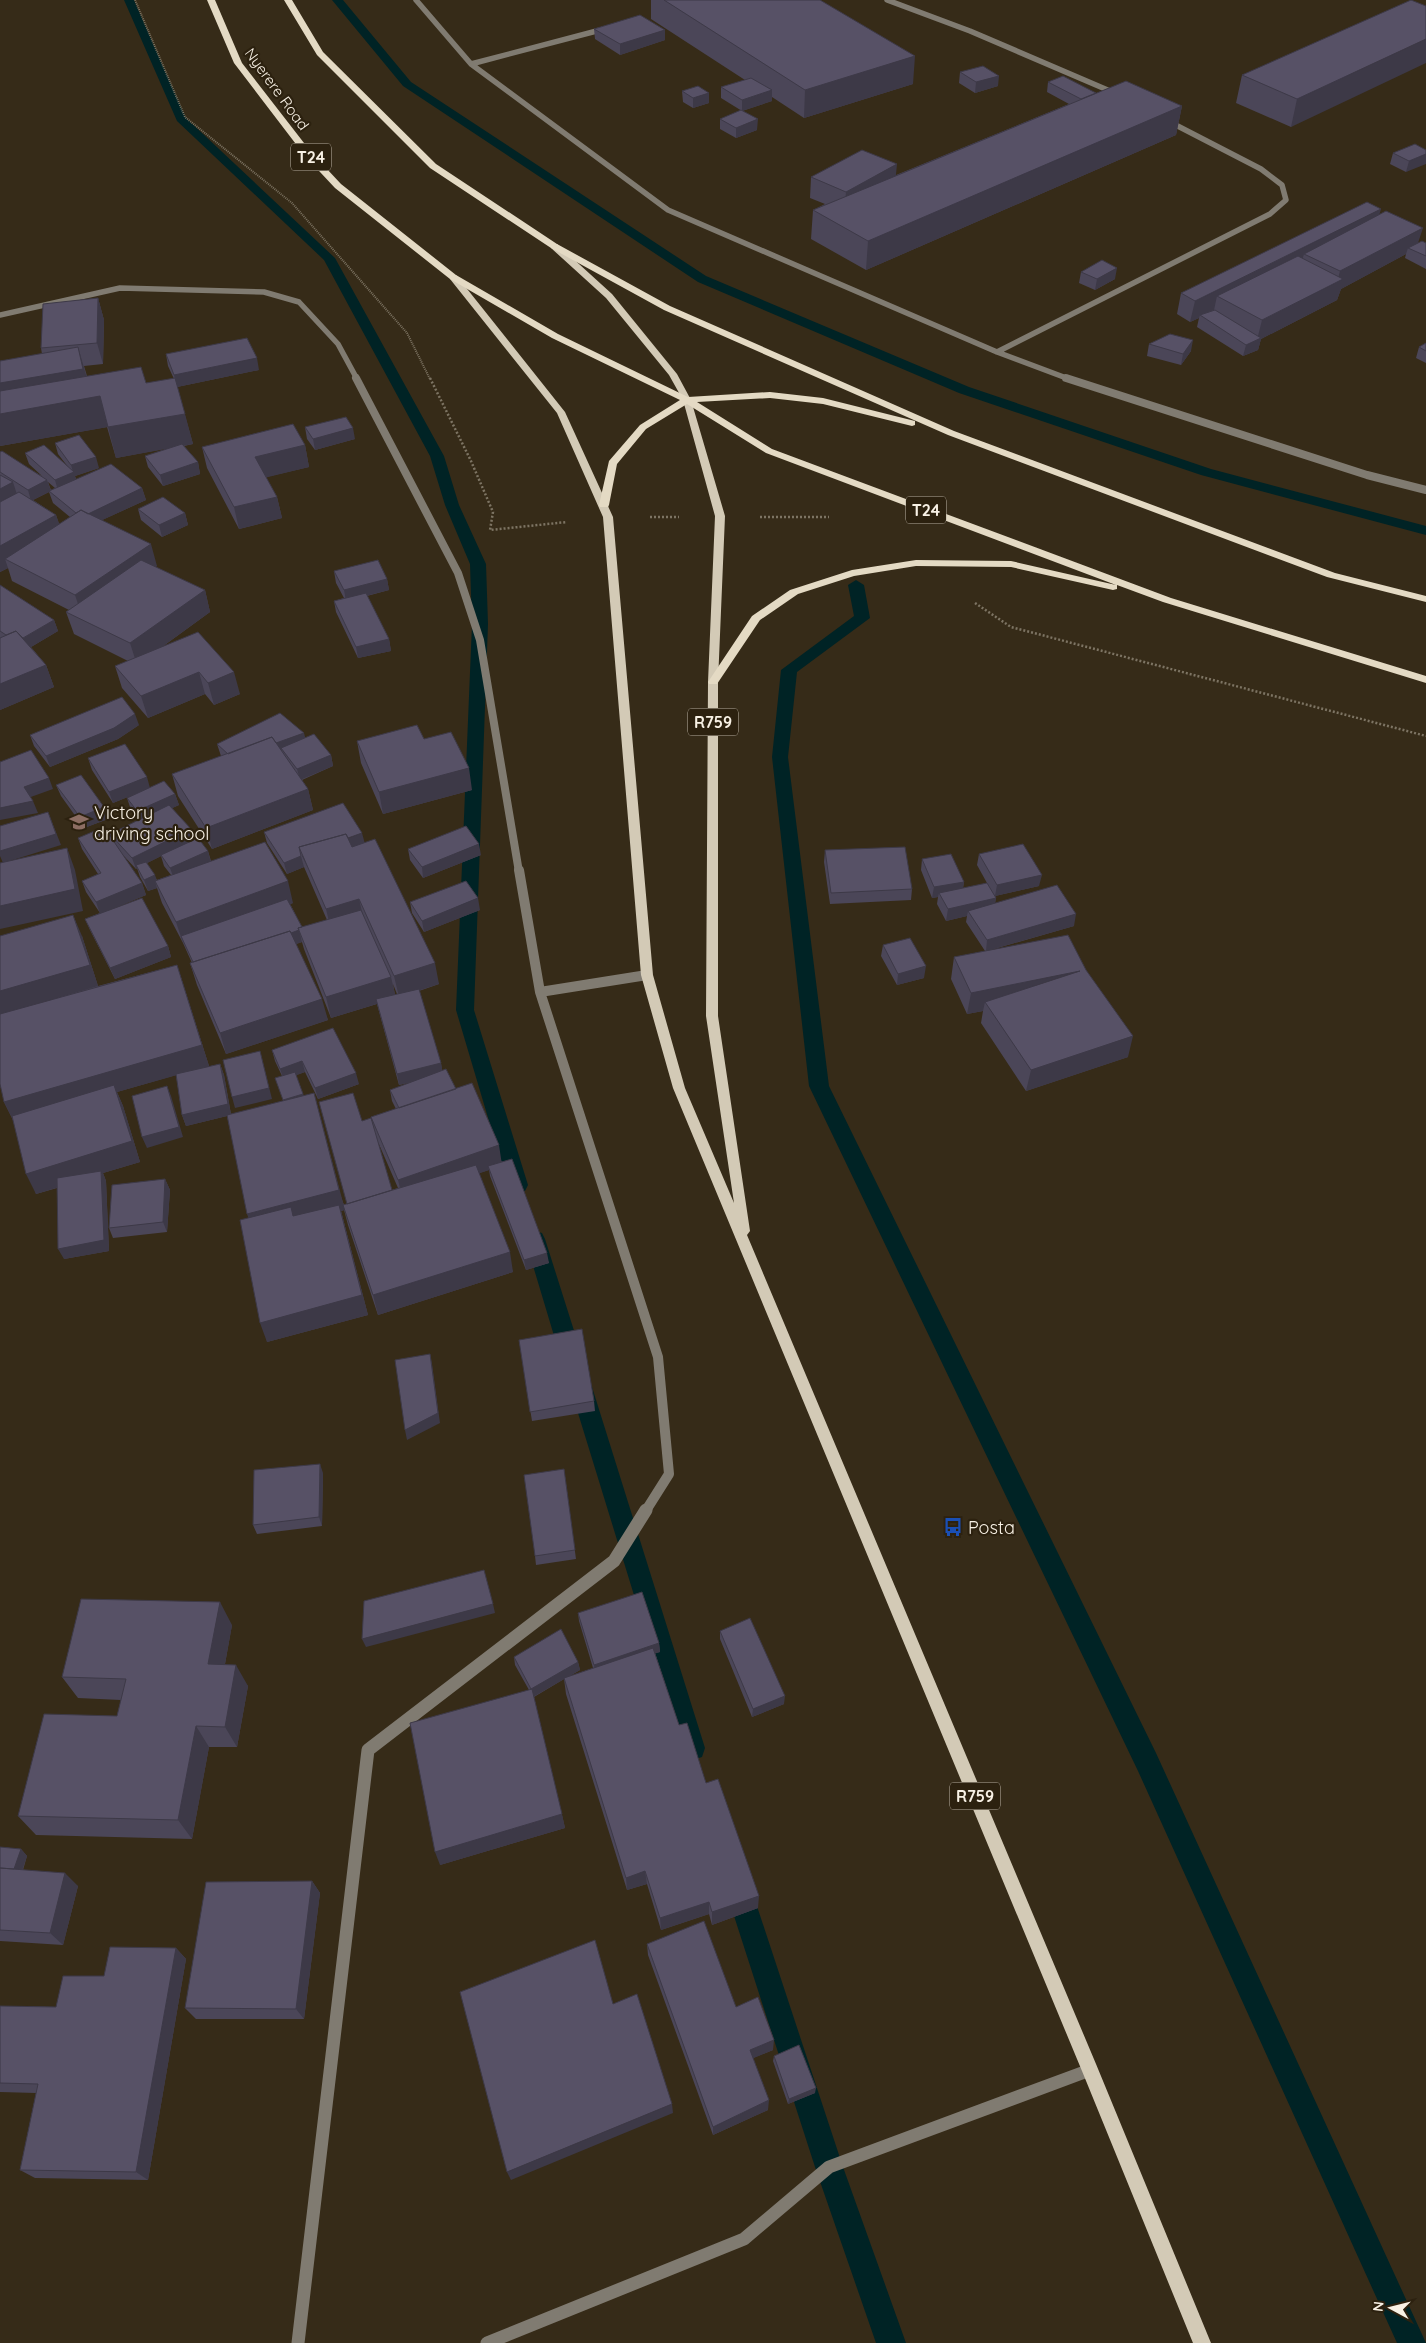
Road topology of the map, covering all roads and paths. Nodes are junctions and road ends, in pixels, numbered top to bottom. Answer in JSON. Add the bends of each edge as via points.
{"nodes":[{"id":1,"x":211,"y":0,"type":"edge"},
{"id":2,"x":288,"y":0,"type":"edge"},
{"id":3,"x":416,"y":0,"type":"edge"},
{"id":4,"x":887,"y":0,"type":"edge"},
{"id":5,"x":612,"y":27,"type":"edge"},
{"id":6,"x":471,"y":64,"type":"junction"},
{"id":7,"x":1126,"y":99,"type":"edge"},
{"id":8,"x":1160,"y":116,"type":"edge"},
{"id":9,"x":554,"y":246,"type":"junction"},
{"id":10,"x":453,"y":277,"type":"junction"},
{"id":11,"x":0,"y":315,"type":"edge"},
{"id":12,"x":997,"y":352,"type":"junction"},
{"id":13,"x":687,"y":400,"type":"junction"},
{"id":14,"x":951,"y":433,"type":"junction"},
{"id":15,"x":1426,"y":490,"type":"edge"},
{"id":16,"x":604,"y":504,"type":"junction"},
{"id":17,"x":1426,"y":599,"type":"edge"},
{"id":18,"x":1167,"y":600,"type":"junction"},
{"id":19,"x":1426,"y":680,"type":"edge"},
{"id":20,"x":713,"y":682,"type":"junction"},
{"id":21,"x":647,"y":974,"type":"junction"},
{"id":22,"x":540,"y":992,"type":"junction"},
{"id":23,"x":746,"y":1251,"type":"junction"},
{"id":24,"x":1090,"y":2070,"type":"junction"},
{"id":25,"x":298,"y":2343,"type":"edge"},
{"id":26,"x":487,"y":2343,"type":"edge"},
{"id":27,"x":1202,"y":2343,"type":"edge"}],
"edges":[{"from":1,"to":10,"type":"highway","name":"Nyerere Road","number":"T24","via":[[238,63],[308,154],[338,186]]},
{"from":2,"to":9,"type":"highway","via":[[320,52],[433,166]]},
{"from":3,"to":6,"type":"street"},
{"from":4,"to":7,"type":"street","via":[[970,31]]},
{"from":5,"to":6,"type":"street"},
{"from":6,"to":12,"type":"street","via":[[668,210]]},
{"from":8,"to":12,"type":"street","via":[[1261,169],[1282,185],[1286,200],[1270,214]]},
{"from":9,"to":13,"type":"main road","number":"R759","via":[[609,296],[673,374]]},
{"from":9,"to":14,"type":"highway","via":[[667,308]]},
{"from":10,"to":13,"type":"highway","number":"T24","via":[[555,336]]},
{"from":10,"to":16,"type":"main road","number":"R759","via":[[561,412]]},
{"from":11,"to":22,"type":"street","via":[[120,288],[264,292],[300,302],[338,344],[458,573],[480,640]]},
{"from":12,"to":15,"type":"street","via":[[1084,385],[1367,475]]},
{"from":13,"to":14,"type":"highway","via":[[770,395],[814,400]]},
{"from":13,"to":16,"type":"highway","via":[[643,427],[612,463]]},
{"from":13,"to":18,"type":"highway","number":"T24","via":[[769,451]]},
{"from":13,"to":20,"type":"main road","number":"R759","via":[[720,516]]},
{"from":14,"to":17,"type":"highway","via":[[1332,575]]},
{"from":16,"to":21,"type":"main road","number":"R759","via":[[608,517]]},
{"from":18,"to":19,"type":"highway","number":"T24"},
{"from":18,"to":20,"type":"highway","via":[[1011,564],[916,563],[852,573],[794,592],[756,618]]},
{"from":20,"to":23,"type":"main road","number":"R759","via":[[712,1016]]},
{"from":21,"to":22,"type":"street"},
{"from":21,"to":23,"type":"main road","number":"R759","via":[[679,1088]]},
{"from":22,"to":25,"type":"street","via":[[658,1357],[669,1474],[614,1561],[368,1750]]},
{"from":23,"to":24,"type":"main road","number":"R759"},
{"from":24,"to":26,"type":"street","via":[[829,2167],[744,2239]]},
{"from":24,"to":27,"type":"main road","number":"R759"}]}
